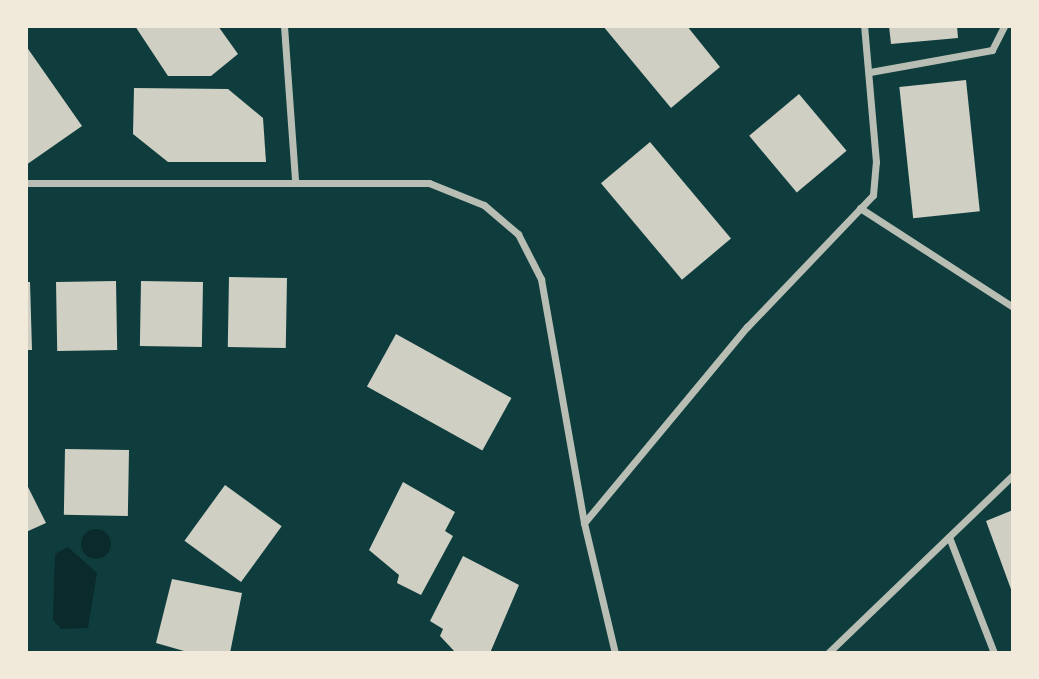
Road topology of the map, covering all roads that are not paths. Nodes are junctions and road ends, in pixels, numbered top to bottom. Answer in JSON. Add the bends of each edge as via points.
{"nodes":[{"id":1,"x":284,"y":26,"type":"edge"},
{"id":2,"x":864,"y":26,"type":"edge"},
{"id":3,"x":1004,"y":26,"type":"edge"},
{"id":4,"x":870,"y":72,"type":"junction"},
{"id":5,"x":295,"y":180,"type":"junction"},
{"id":6,"x":26,"y":183,"type":"edge"},
{"id":7,"x":860,"y":208,"type":"junction"},
{"id":8,"x":1013,"y":307,"type":"edge"},
{"id":9,"x":1013,"y":475,"type":"edge"},
{"id":10,"x":584,"y":523,"type":"junction"},
{"id":11,"x":949,"y":537,"type":"junction"},
{"id":12,"x":615,"y":653,"type":"edge"},
{"id":13,"x":828,"y":653,"type":"edge"},
{"id":14,"x":994,"y":653,"type":"edge"}],
"edges":[{"from":1,"to":5,"type":"street"},
{"from":2,"to":4,"type":"street"},
{"from":3,"to":4,"type":"street","via":[[992,50]]},
{"from":4,"to":7,"type":"street","via":[[876,162],[873,195]]},
{"from":5,"to":6,"type":"street"},
{"from":5,"to":10,"type":"street","via":[[429,183],[484,205],[518,234],[541,279]]},
{"from":7,"to":8,"type":"street"},
{"from":7,"to":10,"type":"street","via":[[747,327]]},
{"from":9,"to":11,"type":"street"},
{"from":10,"to":12,"type":"street"},
{"from":11,"to":13,"type":"street"},
{"from":11,"to":14,"type":"street"}]}
